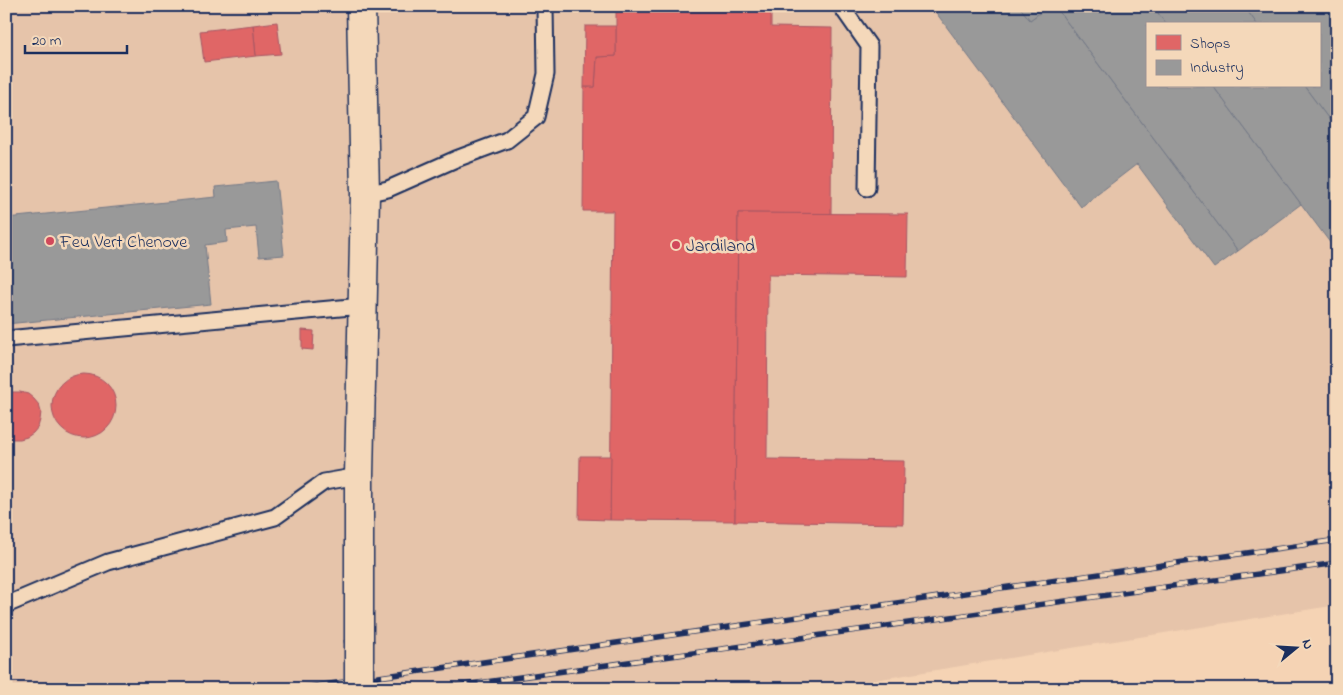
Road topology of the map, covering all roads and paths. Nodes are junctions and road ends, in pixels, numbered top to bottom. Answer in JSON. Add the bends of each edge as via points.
{"nodes":[{"id":1,"x":361,"y":6,"type":"edge"},
{"id":2,"x":545,"y":6,"type":"edge"},
{"id":3,"x":842,"y":6,"type":"edge"},
{"id":4,"x":867,"y":188,"type":"dead end"},
{"id":5,"x":366,"y":194,"type":"junction"},
{"id":6,"x":362,"y":306,"type":"junction"},
{"id":7,"x":6,"y":339,"type":"edge"},
{"id":8,"x":359,"y":476,"type":"junction"},
{"id":9,"x":6,"y":605,"type":"edge"},
{"id":10,"x":359,"y":689,"type":"edge"}],
"edges":[{"from":1,"to":5,"type":"street"},
{"from":2,"to":5,"type":"lane","via":[[546,74],[536,117],[506,140],[388,189]]},
{"from":3,"to":4,"type":"lane","via":[[869,46]]},
{"from":5,"to":6,"type":"street"},
{"from":6,"to":7,"type":"lane"},
{"from":6,"to":8,"type":"street"},
{"from":8,"to":9,"type":"lane","via":[[324,482],[275,517],[108,562]]},
{"from":8,"to":10,"type":"street","bridge":true}]}
